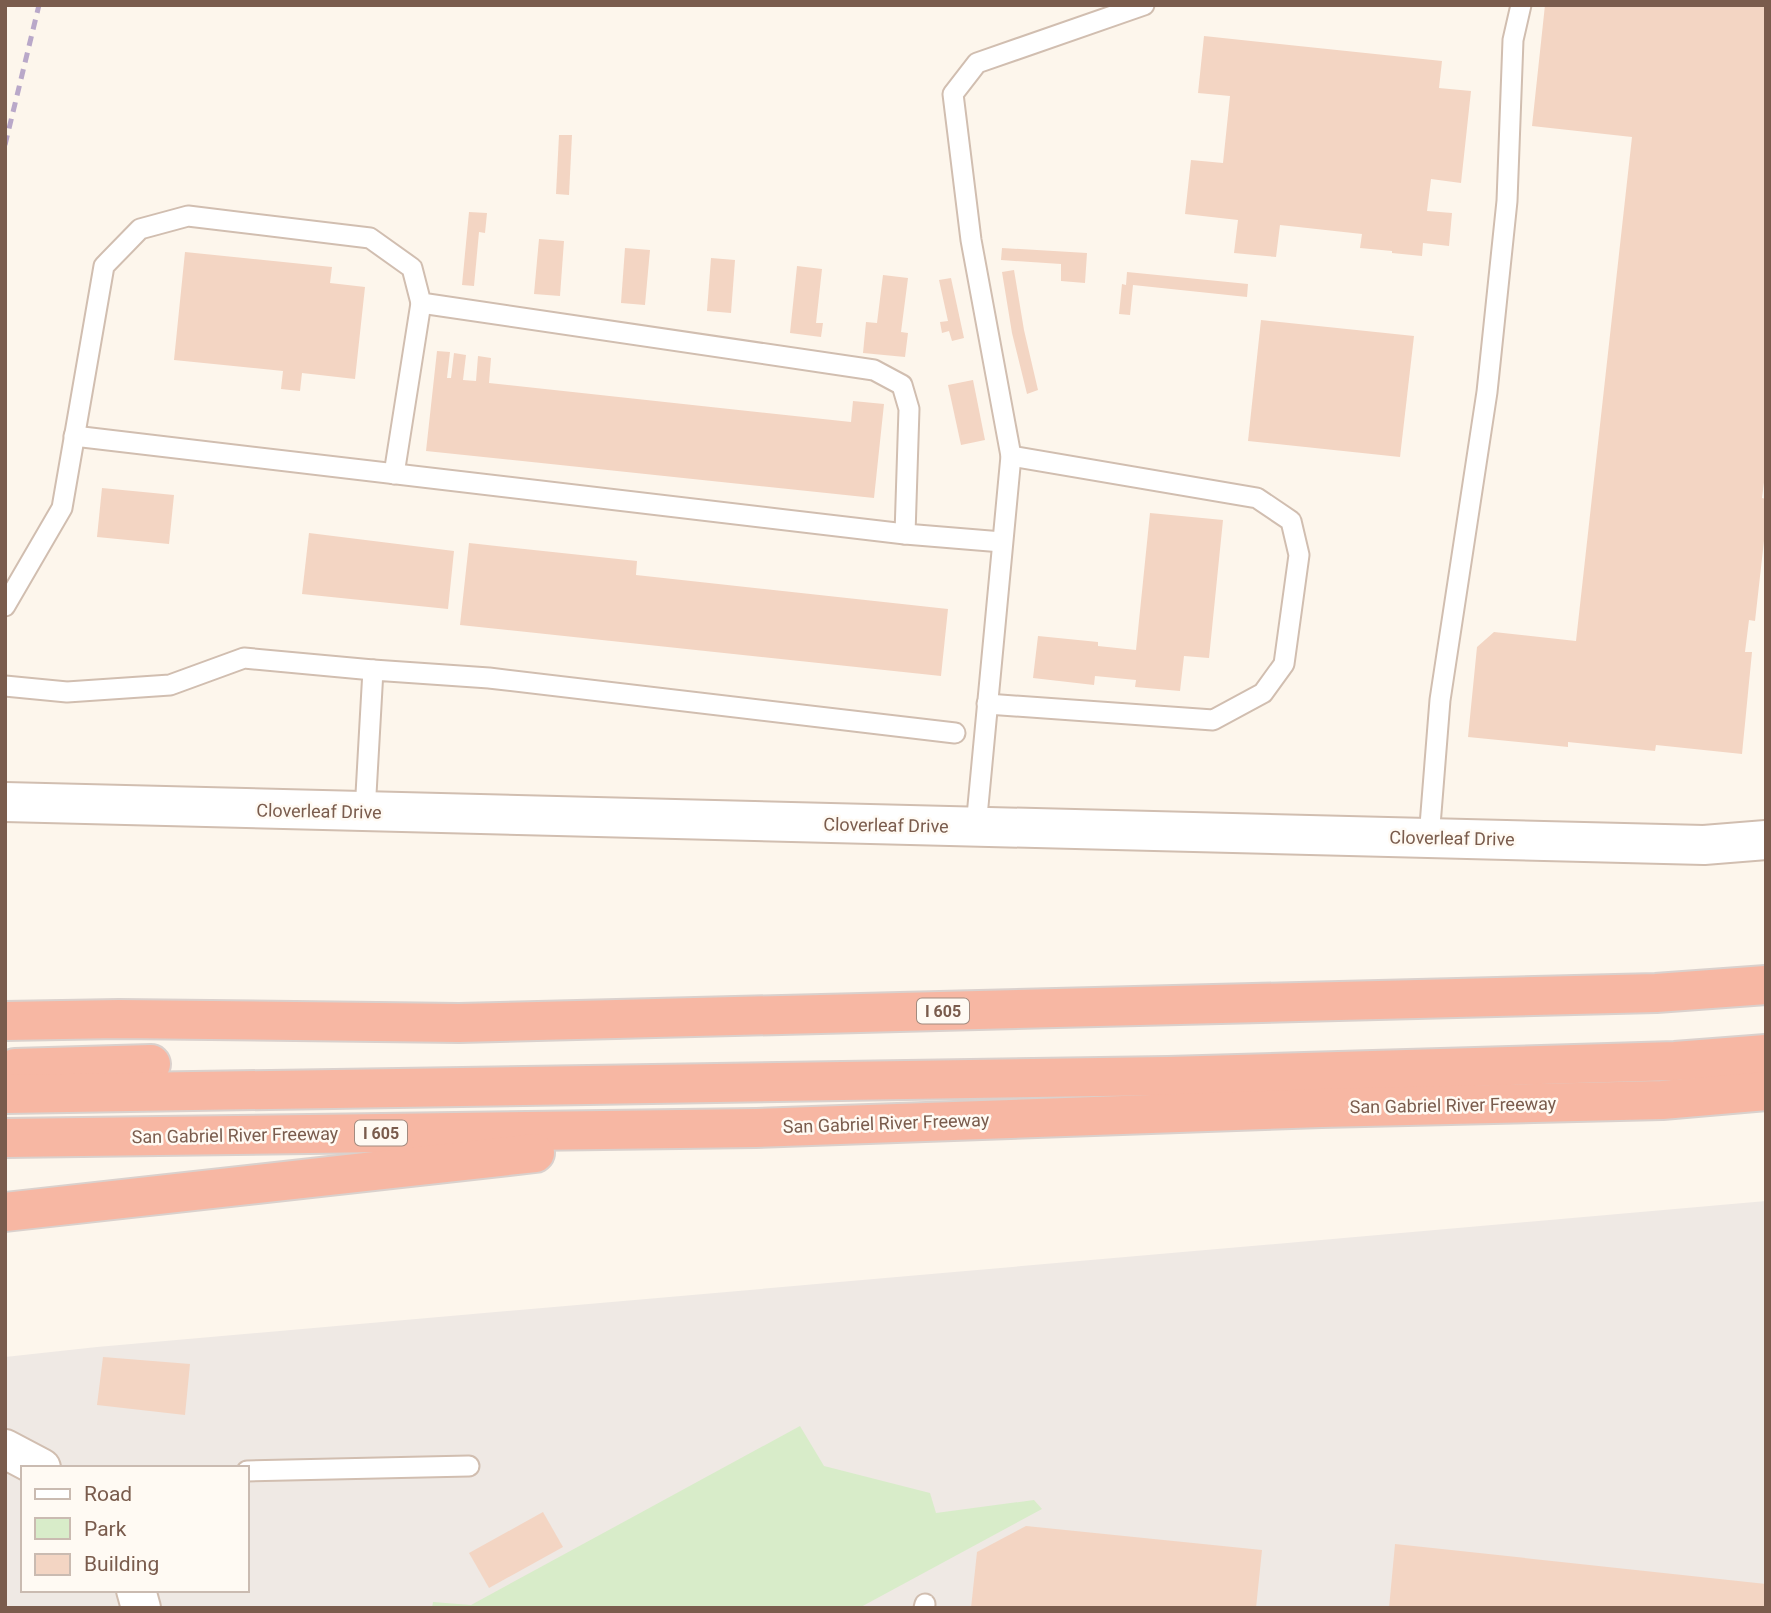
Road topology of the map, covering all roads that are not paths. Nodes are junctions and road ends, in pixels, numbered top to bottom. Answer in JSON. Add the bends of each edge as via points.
{"nodes":[{"id":1,"x":1144,"y":5,"type":"edge"},
{"id":2,"x":1521,"y":5,"type":"edge"},
{"id":3,"x":421,"y":303,"type":"junction"},
{"id":4,"x":74,"y":436,"type":"junction"},
{"id":5,"x":1011,"y":456,"type":"junction"},
{"id":6,"x":394,"y":474,"type":"junction"},
{"id":7,"x":905,"y":534,"type":"junction"},
{"id":8,"x":1002,"y":542,"type":"junction"},
{"id":9,"x":5,"y":606,"type":"edge"},
{"id":10,"x":373,"y":670,"type":"junction"},
{"id":11,"x":5,"y":686,"type":"edge"},
{"id":12,"x":988,"y":704,"type":"junction"},
{"id":13,"x":955,"y":733,"type":"dead end"},
{"id":14,"x":5,"y":802,"type":"edge"},
{"id":15,"x":365,"y":812,"type":"junction"},
{"id":16,"x":976,"y":827,"type":"junction"},
{"id":17,"x":1429,"y":838,"type":"junction"},
{"id":18,"x":1766,"y":840,"type":"edge"},
{"id":19,"x":1766,"y":985,"type":"edge"},
{"id":20,"x":5,"y":1020,"type":"edge"},
{"id":21,"x":1766,"y":1031,"type":"edge"},
{"id":22,"x":1766,"y":1054,"type":"edge"},
{"id":23,"x":5,"y":1068,"type":"edge"},
{"id":24,"x":1766,"y":1091,"type":"edge"},
{"id":25,"x":5,"y":1094,"type":"edge"},
{"id":26,"x":756,"y":1128,"type":"junction"},
{"id":27,"x":5,"y":1138,"type":"edge"},
{"id":28,"x":5,"y":1212,"type":"edge"},
{"id":29,"x":5,"y":1449,"type":"edge"},
{"id":30,"x":37,"y":1466,"type":"edge"},
{"id":31,"x":469,"y":1466,"type":"dead end"},
{"id":32,"x":248,"y":1471,"type":"edge"}],
"edges":[{"from":1,"to":5,"type":"lane","via":[[977,63],[953,94],[971,240]]},
{"from":2,"to":17,"type":"lane","via":[[1513,40],[1507,201],[1487,392],[1440,700]]},
{"from":3,"to":4,"type":"lane","via":[[412,268],[370,238],[188,216],[140,229],[104,266]]},
{"from":3,"to":6,"type":"lane"},
{"from":3,"to":7,"type":"lane","via":[[874,370],[902,386],[909,409]]},
{"from":4,"to":6,"type":"lane"},
{"from":4,"to":9,"type":"lane","via":[[62,508]]},
{"from":5,"to":8,"type":"lane"},
{"from":5,"to":12,"type":"lane","via":[[1257,498],[1291,521],[1300,555],[1284,664],[1263,693],[1213,720]]},
{"from":6,"to":7,"type":"lane"},
{"from":7,"to":8,"type":"lane"},
{"from":8,"to":12,"type":"lane"},
{"from":10,"to":11,"type":"lane","via":[[244,658],[170,685],[67,692]]},
{"from":10,"to":13,"type":"lane","via":[[489,678]]},
{"from":10,"to":15,"type":"lane"},
{"from":12,"to":16,"type":"lane"},
{"from":14,"to":15,"type":"street","name":"Cloverleaf Drive"},
{"from":15,"to":16,"type":"street","name":"Cloverleaf Drive"},
{"from":16,"to":17,"type":"street","name":"Cloverleaf Drive"},
{"from":17,"to":18,"type":"street","name":"Cloverleaf Drive","via":[[1704,845]]},
{"from":19,"to":20,"type":"highway","number":"I 605","via":[[1656,993],[459,1023]]},
{"from":21,"to":23,"type":"highway","via":[[1472,1048]]},
{"from":22,"to":25,"type":"highway","via":[[1675,1061],[1168,1076]]},
{"from":24,"to":26,"type":"highway","name":"San Gabriel River Freeway","number":"I 605","via":[[1662,1100]]},
{"from":26,"to":27,"type":"highway","name":"San Gabriel River Freeway","number":"I 605"},
{"from":26,"to":28,"type":"highway"},
{"from":29,"to":30,"type":"street"},
{"from":31,"to":32,"type":"lane"}]}
